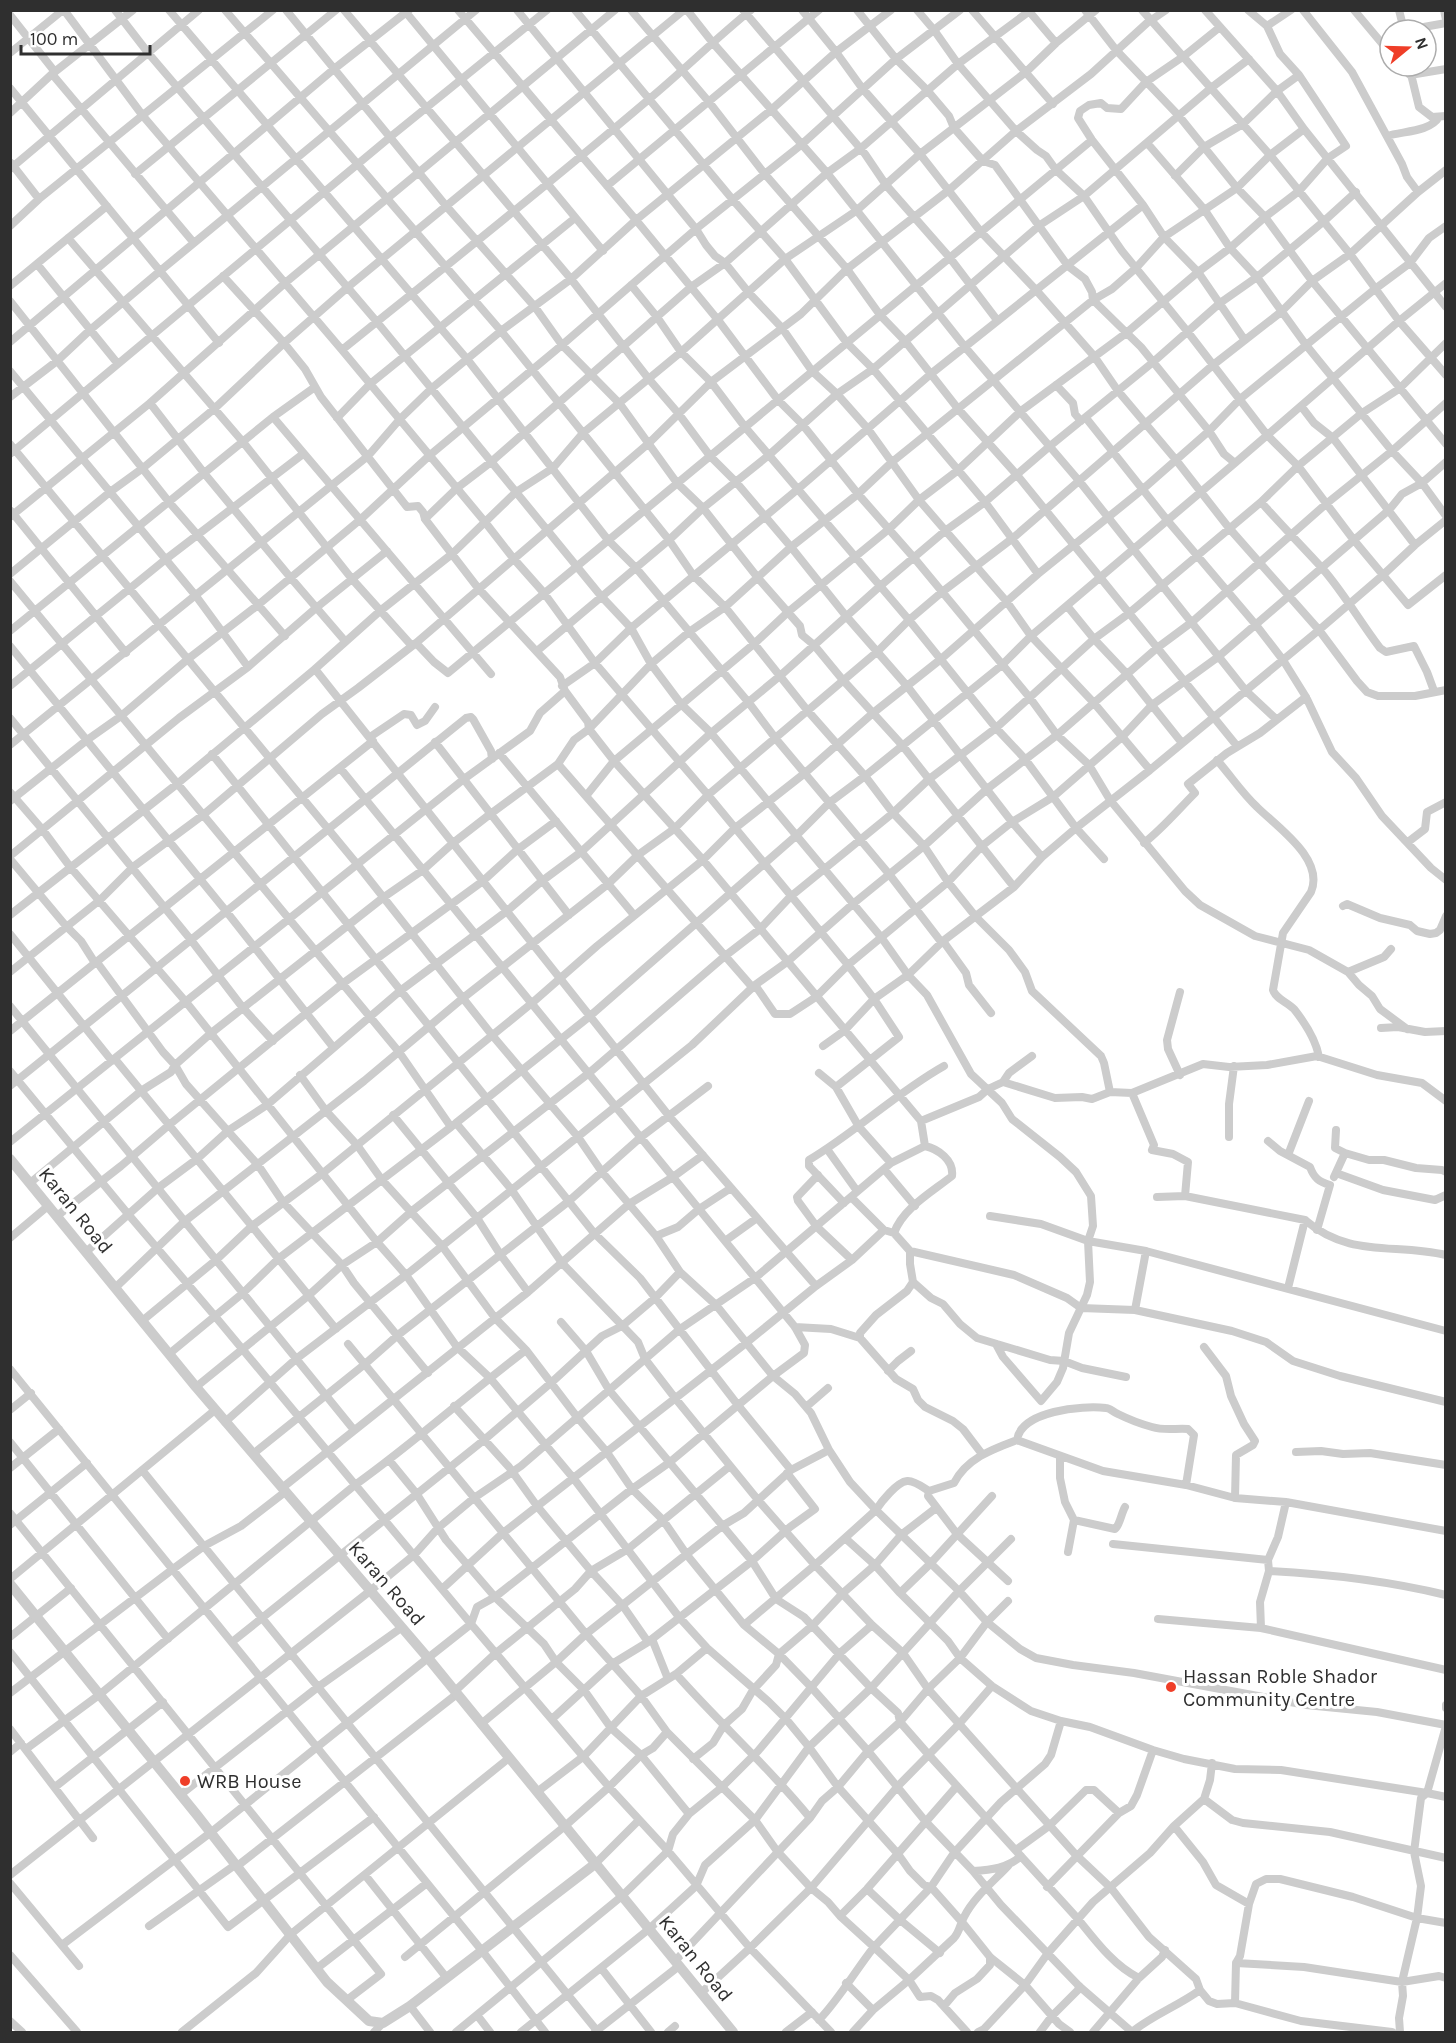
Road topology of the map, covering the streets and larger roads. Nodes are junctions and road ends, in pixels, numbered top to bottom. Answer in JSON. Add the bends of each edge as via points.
{"nodes":[{"id":1,"x":63,"y":10,"type":"edge"},
{"id":2,"x":115,"y":10,"type":"edge"},
{"id":3,"x":133,"y":10,"type":"edge"},
{"id":4,"x":169,"y":10,"type":"edge"},
{"id":5,"x":199,"y":10,"type":"edge"},
{"id":6,"x":225,"y":10,"type":"edge"},
{"id":7,"x":273,"y":10,"type":"edge"},
{"id":8,"x":286,"y":10,"type":"edge"},
{"id":9,"x":336,"y":10,"type":"edge"},
{"id":10,"x":344,"y":10,"type":"edge"},
{"id":11,"x":458,"y":10,"type":"edge"},
{"id":12,"x":476,"y":10,"type":"edge"},
{"id":13,"x":517,"y":10,"type":"edge"},
{"id":14,"x":547,"y":10,"type":"edge"},
{"id":15,"x":575,"y":10,"type":"edge"},
{"id":16,"x":615,"y":10,"type":"edge"},
{"id":17,"x":631,"y":10,"type":"edge"},
{"id":18,"x":686,"y":10,"type":"edge"},
{"id":19,"x":801,"y":10,"type":"edge"},
{"id":20,"x":819,"y":10,"type":"edge"},
{"id":21,"x":857,"y":10,"type":"edge"},
{"id":22,"x":891,"y":10,"type":"edge"},
{"id":23,"x":917,"y":10,"type":"edge"},
{"id":24,"x":960,"y":10,"type":"edge"},
{"id":25,"x":972,"y":10,"type":"edge"},
{"id":26,"x":1142,"y":10,"type":"edge"},
{"id":27,"x":1166,"y":10,"type":"edge"},
{"id":28,"x":1205,"y":10,"type":"edge"},
{"id":29,"x":1248,"y":10,"type":"edge"},
{"id":30,"x":1292,"y":10,"type":"edge"},
{"id":31,"x":1302,"y":10,"type":"edge"},
{"id":32,"x":1354,"y":10,"type":"edge"},
{"id":33,"x":1444,"y":10,"type":"edge"},
{"id":34,"x":406,"y":11,"type":"edge"},
{"id":35,"x":1030,"y":11,"type":"edge"},
{"id":36,"x":746,"y":12,"type":"edge"},
{"id":37,"x":1090,"y":12,"type":"edge"},
{"id":38,"x":10,"y":15,"type":"edge"},
{"id":39,"x":466,"y":19,"type":"junction"},
{"id":40,"x":809,"y":19,"type":"junction"},
{"id":41,"x":122,"y":20,"type":"junction"},
{"id":42,"x":1151,"y":22,"type":"junction"},
{"id":43,"x":1446,"y":22,"type":"edge"},
{"id":44,"x":529,"y":25,"type":"junction"},
{"id":45,"x":181,"y":26,"type":"junction"},
{"id":46,"x":1267,"y":26,"type":"junction"},
{"id":47,"x":871,"y":27,"type":"junction"},
{"id":48,"x":1220,"y":27,"type":"junction"},
{"id":49,"x":591,"y":30,"type":"junction"},
{"id":50,"x":934,"y":30,"type":"junction"},
{"id":51,"x":245,"y":33,"type":"junction"},
{"id":52,"x":306,"y":35,"type":"junction"},
{"id":53,"x":653,"y":35,"type":"junction"},
{"id":54,"x":28,"y":38,"type":"junction"},
{"id":55,"x":995,"y":38,"type":"junction"},
{"id":56,"x":1378,"y":39,"type":"edge"},
{"id":57,"x":370,"y":40,"type":"junction"},
{"id":58,"x":712,"y":43,"type":"junction"},
{"id":59,"x":1056,"y":43,"type":"junction"},
{"id":60,"x":90,"y":45,"type":"junction"},
{"id":61,"x":434,"y":46,"type":"junction"},
{"id":62,"x":774,"y":48,"type":"junction"},
{"id":63,"x":1116,"y":50,"type":"junction"},
{"id":64,"x":836,"y":52,"type":"junction"},
{"id":65,"x":10,"y":53,"type":"edge"},
{"id":66,"x":494,"y":53,"type":"junction"},
{"id":67,"x":149,"y":54,"type":"junction"},
{"id":68,"x":1184,"y":56,"type":"junction"},
{"id":69,"x":557,"y":58,"type":"junction"},
{"id":70,"x":896,"y":59,"type":"junction"},
{"id":71,"x":1249,"y":59,"type":"junction"},
{"id":72,"x":212,"y":60,"type":"junction"},
{"id":73,"x":271,"y":64,"type":"junction"},
{"id":74,"x":620,"y":64,"type":"junction"},
{"id":75,"x":958,"y":64,"type":"junction"},
{"id":76,"x":334,"y":69,"type":"junction"},
{"id":77,"x":682,"y":70,"type":"junction"},
{"id":78,"x":1026,"y":72,"type":"junction"},
{"id":79,"x":54,"y":73,"type":"junction"},
{"id":80,"x":398,"y":75,"type":"junction"},
{"id":81,"x":741,"y":75,"type":"junction"},
{"id":82,"x":1299,"y":75,"type":"junction"},
{"id":83,"x":1411,"y":78,"type":"edge"},
{"id":84,"x":461,"y":80,"type":"junction"},
{"id":85,"x":116,"y":81,"type":"junction"},
{"id":86,"x":803,"y":82,"type":"junction"},
{"id":87,"x":1146,"y":82,"type":"junction"},
{"id":88,"x":177,"y":87,"type":"junction"},
{"id":89,"x":523,"y":87,"type":"junction"},
{"id":90,"x":10,"y":88,"type":"edge"},
{"id":91,"x":862,"y":88,"type":"junction"},
{"id":92,"x":1211,"y":88,"type":"junction"},
{"id":93,"x":927,"y":90,"type":"junction"},
{"id":94,"x":238,"y":91,"type":"junction"},
{"id":95,"x":1277,"y":91,"type":"junction"},
{"id":96,"x":585,"y":92,"type":"junction"},
{"id":97,"x":300,"y":98,"type":"junction"},
{"id":98,"x":650,"y":99,"type":"junction"},
{"id":99,"x":990,"y":99,"type":"junction"},
{"id":100,"x":23,"y":102,"type":"junction"},
{"id":101,"x":709,"y":102,"type":"junction"},
{"id":102,"x":1053,"y":104,"type":"junction"},
{"id":103,"x":362,"y":105,"type":"junction"},
{"id":104,"x":426,"y":108,"type":"junction"},
{"id":105,"x":82,"y":110,"type":"junction"},
{"id":106,"x":771,"y":110,"type":"junction"},
{"id":107,"x":10,"y":113,"type":"edge"},
{"id":108,"x":490,"y":114,"type":"junction"},
{"id":109,"x":142,"y":116,"type":"junction"},
{"id":110,"x":1179,"y":116,"type":"junction"},
{"id":111,"x":1442,"y":116,"type":"edge"},
{"id":112,"x":832,"y":117,"type":"junction"},
{"id":113,"x":204,"y":118,"type":"junction"},
{"id":114,"x":552,"y":121,"type":"junction"},
{"id":115,"x":893,"y":121,"type":"junction"},
{"id":116,"x":1243,"y":124,"type":"junction"},
{"id":117,"x":267,"y":126,"type":"junction"},
{"id":118,"x":614,"y":128,"type":"junction"},
{"id":119,"x":954,"y":128,"type":"junction"},
{"id":120,"x":1304,"y":129,"type":"junction"},
{"id":121,"x":329,"y":131,"type":"junction"},
{"id":122,"x":1016,"y":131,"type":"junction"},
{"id":123,"x":675,"y":132,"type":"junction"},
{"id":124,"x":50,"y":136,"type":"junction"},
{"id":125,"x":1387,"y":136,"type":"junction"},
{"id":126,"x":738,"y":137,"type":"junction"},
{"id":127,"x":389,"y":138,"type":"junction"},
{"id":128,"x":1092,"y":140,"type":"junction"},
{"id":129,"x":109,"y":142,"type":"junction"},
{"id":130,"x":455,"y":142,"type":"junction"},
{"id":131,"x":1148,"y":144,"type":"junction"},
{"id":132,"x":801,"y":146,"type":"junction"},
{"id":133,"x":1204,"y":147,"type":"junction"},
{"id":134,"x":169,"y":148,"type":"junction"},
{"id":135,"x":518,"y":148,"type":"junction"},
{"id":136,"x":860,"y":149,"type":"junction"},
{"id":137,"x":234,"y":153,"type":"junction"},
{"id":138,"x":920,"y":154,"type":"junction"},
{"id":139,"x":581,"y":155,"type":"junction"},
{"id":140,"x":1270,"y":155,"type":"junction"},
{"id":141,"x":1328,"y":158,"type":"junction"},
{"id":142,"x":296,"y":159,"type":"junction"},
{"id":143,"x":640,"y":159,"type":"junction"},
{"id":144,"x":983,"y":161,"type":"junction"},
{"id":145,"x":358,"y":165,"type":"junction"},
{"id":146,"x":702,"y":165,"type":"junction"},
{"id":147,"x":12,"y":166,"type":"edge"},
{"id":148,"x":76,"y":169,"type":"junction"},
{"id":149,"x":1117,"y":169,"type":"junction"},
{"id":150,"x":1056,"y":170,"type":"junction"},
{"id":151,"x":1446,"y":170,"type":"edge"},
{"id":152,"x":418,"y":172,"type":"junction"},
{"id":153,"x":764,"y":173,"type":"junction"},
{"id":154,"x":827,"y":173,"type":"junction"},
{"id":155,"x":135,"y":174,"type":"junction"},
{"id":156,"x":1175,"y":176,"type":"junction"},
{"id":157,"x":484,"y":177,"type":"junction"},
{"id":158,"x":199,"y":183,"type":"junction"},
{"id":159,"x":547,"y":183,"type":"junction"},
{"id":160,"x":886,"y":185,"type":"junction"},
{"id":161,"x":607,"y":186,"type":"junction"},
{"id":162,"x":262,"y":187,"type":"junction"},
{"id":163,"x":1237,"y":188,"type":"junction"},
{"id":164,"x":949,"y":190,"type":"junction"},
{"id":165,"x":1299,"y":190,"type":"junction"},
{"id":166,"x":1356,"y":192,"type":"junction"},
{"id":167,"x":1418,"y":192,"type":"junction"},
{"id":168,"x":325,"y":193,"type":"junction"},
{"id":169,"x":668,"y":195,"type":"junction"},
{"id":170,"x":1084,"y":196,"type":"junction"},
{"id":171,"x":39,"y":199,"type":"junction"},
{"id":172,"x":387,"y":199,"type":"junction"},
{"id":173,"x":733,"y":200,"type":"junction"},
{"id":174,"x":1019,"y":200,"type":"junction"},
{"id":175,"x":792,"y":205,"type":"junction"},
{"id":176,"x":1143,"y":205,"type":"junction"},
{"id":177,"x":107,"y":206,"type":"junction"},
{"id":178,"x":447,"y":207,"type":"junction"},
{"id":179,"x":1204,"y":209,"type":"junction"},
{"id":180,"x":166,"y":211,"type":"junction"},
{"id":181,"x":513,"y":211,"type":"junction"},
{"id":182,"x":856,"y":211,"type":"junction"},
{"id":183,"x":228,"y":217,"type":"junction"},
{"id":184,"x":915,"y":217,"type":"junction"},
{"id":185,"x":1265,"y":217,"type":"junction"},
{"id":186,"x":575,"y":218,"type":"junction"},
{"id":187,"x":291,"y":220,"type":"junction"},
{"id":188,"x":636,"y":220,"type":"junction"},
{"id":189,"x":1323,"y":222,"type":"junction"},
{"id":190,"x":10,"y":225,"type":"edge"},
{"id":191,"x":1040,"y":225,"type":"junction"},
{"id":192,"x":1446,"y":226,"type":"edge"},
{"id":193,"x":354,"y":227,"type":"junction"},
{"id":194,"x":1381,"y":227,"type":"junction"},
{"id":195,"x":696,"y":229,"type":"junction"},
{"id":196,"x":416,"y":231,"type":"junction"},
{"id":197,"x":762,"y":232,"type":"junction"},
{"id":198,"x":981,"y":232,"type":"junction"},
{"id":199,"x":1108,"y":232,"type":"junction"},
{"id":200,"x":819,"y":235,"type":"junction"},
{"id":201,"x":1164,"y":237,"type":"junction"},
{"id":202,"x":68,"y":238,"type":"junction"},
{"id":203,"x":134,"y":239,"type":"junction"},
{"id":204,"x":477,"y":241,"type":"junction"},
{"id":205,"x":881,"y":242,"type":"junction"},
{"id":206,"x":194,"y":243,"type":"junction"},
{"id":207,"x":542,"y":245,"type":"junction"},
{"id":208,"x":1230,"y":248,"type":"junction"},
{"id":209,"x":255,"y":249,"type":"junction"},
{"id":210,"x":1290,"y":249,"type":"junction"},
{"id":211,"x":603,"y":251,"type":"junction"},
{"id":212,"x":320,"y":254,"type":"junction"},
{"id":213,"x":1350,"y":254,"type":"junction"},
{"id":214,"x":665,"y":257,"type":"junction"},
{"id":215,"x":1003,"y":257,"type":"junction"},
{"id":216,"x":950,"y":258,"type":"junction"},
{"id":217,"x":785,"y":259,"type":"junction"},
{"id":218,"x":382,"y":260,"type":"junction"},
{"id":219,"x":726,"y":263,"type":"junction"},
{"id":220,"x":1410,"y":263,"type":"junction"},
{"id":221,"x":37,"y":264,"type":"junction"},
{"id":222,"x":1068,"y":266,"type":"junction"},
{"id":223,"x":446,"y":268,"type":"junction"},
{"id":224,"x":1136,"y":268,"type":"junction"},
{"id":225,"x":847,"y":269,"type":"junction"},
{"id":226,"x":96,"y":271,"type":"junction"},
{"id":227,"x":160,"y":271,"type":"junction"},
{"id":228,"x":1198,"y":272,"type":"junction"},
{"id":229,"x":506,"y":274,"type":"junction"},
{"id":230,"x":223,"y":276,"type":"junction"},
{"id":231,"x":1257,"y":277,"type":"junction"},
{"id":232,"x":571,"y":279,"type":"junction"},
{"id":233,"x":1312,"y":281,"type":"junction"},
{"id":234,"x":285,"y":283,"type":"junction"},
{"id":235,"x":1446,"y":284,"type":"edge"},
{"id":236,"x":631,"y":285,"type":"junction"},
{"id":237,"x":10,"y":286,"type":"edge"},
{"id":238,"x":915,"y":286,"type":"junction"},
{"id":239,"x":970,"y":286,"type":"junction"},
{"id":240,"x":348,"y":287,"type":"junction"},
{"id":241,"x":691,"y":287,"type":"junction"},
{"id":242,"x":1375,"y":289,"type":"junction"},
{"id":243,"x":1036,"y":290,"type":"junction"},
{"id":244,"x":749,"y":293,"type":"junction"},
{"id":245,"x":1433,"y":293,"type":"junction"},
{"id":246,"x":412,"y":295,"type":"junction"},
{"id":247,"x":64,"y":297,"type":"junction"},
{"id":248,"x":474,"y":299,"type":"junction"},
{"id":249,"x":816,"y":300,"type":"junction"},
{"id":250,"x":1093,"y":300,"type":"junction"},
{"id":251,"x":10,"y":302,"type":"edge"},
{"id":252,"x":1162,"y":302,"type":"junction"},
{"id":253,"x":124,"y":303,"type":"junction"},
{"id":254,"x":1220,"y":303,"type":"junction"},
{"id":255,"x":188,"y":306,"type":"junction"},
{"id":256,"x":535,"y":307,"type":"junction"},
{"id":257,"x":1446,"y":307,"type":"edge"},
{"id":258,"x":254,"y":310,"type":"junction"},
{"id":259,"x":1281,"y":312,"type":"junction"},
{"id":260,"x":938,"y":313,"type":"junction"},
{"id":261,"x":598,"y":314,"type":"junction"},
{"id":262,"x":880,"y":315,"type":"junction"},
{"id":263,"x":1342,"y":315,"type":"junction"},
{"id":264,"x":314,"y":317,"type":"junction"},
{"id":265,"x":657,"y":317,"type":"junction"},
{"id":266,"x":718,"y":320,"type":"junction"},
{"id":267,"x":997,"y":320,"type":"junction"},
{"id":268,"x":1399,"y":321,"type":"junction"},
{"id":269,"x":377,"y":322,"type":"junction"},
{"id":270,"x":1065,"y":323,"type":"junction"},
{"id":271,"x":30,"y":326,"type":"junction"},
{"id":272,"x":439,"y":327,"type":"junction"},
{"id":273,"x":782,"y":328,"type":"junction"},
{"id":274,"x":90,"y":330,"type":"junction"},
{"id":275,"x":501,"y":331,"type":"junction"},
{"id":276,"x":1187,"y":331,"type":"junction"},
{"id":277,"x":1125,"y":334,"type":"junction"},
{"id":278,"x":152,"y":336,"type":"junction"},
{"id":279,"x":1245,"y":339,"type":"junction"},
{"id":280,"x":905,"y":341,"type":"junction"},
{"id":281,"x":10,"y":342,"type":"edge"},
{"id":282,"x":219,"y":343,"type":"junction"},
{"id":283,"x":284,"y":343,"type":"junction"},
{"id":284,"x":847,"y":343,"type":"junction"},
{"id":285,"x":1446,"y":343,"type":"edge"},
{"id":286,"x":562,"y":345,"type":"junction"},
{"id":287,"x":1306,"y":345,"type":"junction"},
{"id":288,"x":624,"y":346,"type":"junction"},
{"id":289,"x":965,"y":347,"type":"junction"},
{"id":290,"x":1367,"y":349,"type":"junction"},
{"id":291,"x":342,"y":350,"type":"junction"},
{"id":292,"x":681,"y":352,"type":"junction"},
{"id":293,"x":745,"y":354,"type":"junction"},
{"id":294,"x":404,"y":356,"type":"junction"},
{"id":295,"x":1094,"y":356,"type":"junction"},
{"id":296,"x":1431,"y":356,"type":"junction"},
{"id":297,"x":466,"y":359,"type":"junction"},
{"id":298,"x":57,"y":361,"type":"junction"},
{"id":299,"x":1152,"y":363,"type":"junction"},
{"id":300,"x":118,"y":364,"type":"junction"},
{"id":301,"x":1213,"y":365,"type":"junction"},
{"id":302,"x":873,"y":369,"type":"junction"},
{"id":303,"x":532,"y":370,"type":"junction"},
{"id":304,"x":10,"y":371,"type":"edge"},
{"id":305,"x":812,"y":371,"type":"junction"},
{"id":306,"x":184,"y":374,"type":"junction"},
{"id":307,"x":592,"y":374,"type":"junction"},
{"id":308,"x":932,"y":374,"type":"junction"},
{"id":309,"x":1446,"y":375,"type":"edge"},
{"id":310,"x":1333,"y":377,"type":"junction"},
{"id":311,"x":648,"y":378,"type":"junction"},
{"id":312,"x":994,"y":380,"type":"junction"},
{"id":313,"x":711,"y":382,"type":"junction"},
{"id":314,"x":370,"y":384,"type":"junction"},
{"id":315,"x":1056,"y":385,"type":"junction"},
{"id":316,"x":24,"y":386,"type":"junction"},
{"id":317,"x":315,"y":387,"type":"junction"},
{"id":318,"x":432,"y":388,"type":"junction"},
{"id":319,"x":1399,"y":389,"type":"junction"},
{"id":320,"x":1118,"y":391,"type":"junction"},
{"id":321,"x":83,"y":393,"type":"junction"},
{"id":322,"x":837,"y":394,"type":"junction"},
{"id":323,"x":1180,"y":395,"type":"junction"},
{"id":324,"x":10,"y":397,"type":"edge"},
{"id":325,"x":497,"y":399,"type":"junction"},
{"id":326,"x":1240,"y":399,"type":"junction"},
{"id":327,"x":778,"y":400,"type":"junction"},
{"id":328,"x":558,"y":402,"type":"junction"},
{"id":329,"x":900,"y":402,"type":"junction"},
{"id":330,"x":150,"y":403,"type":"junction"},
{"id":331,"x":620,"y":404,"type":"junction"},
{"id":332,"x":1446,"y":404,"type":"edge"},
{"id":333,"x":1301,"y":406,"type":"junction"},
{"id":334,"x":214,"y":409,"type":"junction"},
{"id":335,"x":959,"y":410,"type":"junction"},
{"id":336,"x":1021,"y":411,"type":"junction"},
{"id":337,"x":678,"y":413,"type":"junction"},
{"id":338,"x":1362,"y":413,"type":"junction"},
{"id":339,"x":273,"y":417,"type":"junction"},
{"id":340,"x":337,"y":418,"type":"junction"},
{"id":341,"x":400,"y":419,"type":"junction"},
{"id":342,"x":1083,"y":419,"type":"junction"},
{"id":343,"x":50,"y":420,"type":"junction"},
{"id":344,"x":1426,"y":421,"type":"junction"},
{"id":345,"x":802,"y":424,"type":"junction"},
{"id":346,"x":1146,"y":424,"type":"junction"},
{"id":347,"x":463,"y":427,"type":"junction"},
{"id":348,"x":745,"y":427,"type":"junction"},
{"id":349,"x":868,"y":429,"type":"junction"},
{"id":350,"x":1209,"y":431,"type":"junction"},
{"id":351,"x":114,"y":432,"type":"junction"},
{"id":352,"x":525,"y":432,"type":"junction"},
{"id":353,"x":583,"y":433,"type":"junction"},
{"id":354,"x":927,"y":435,"type":"junction"},
{"id":355,"x":1267,"y":435,"type":"junction"},
{"id":356,"x":178,"y":438,"type":"junction"},
{"id":357,"x":1333,"y":438,"type":"junction"},
{"id":358,"x":243,"y":442,"type":"junction"},
{"id":359,"x":989,"y":442,"type":"junction"},
{"id":360,"x":649,"y":443,"type":"junction"},
{"id":361,"x":1446,"y":444,"type":"edge"},
{"id":362,"x":1050,"y":446,"type":"junction"},
{"id":363,"x":12,"y":449,"type":"edge"},
{"id":364,"x":1392,"y":451,"type":"junction"},
{"id":365,"x":1114,"y":452,"type":"junction"},
{"id":366,"x":303,"y":454,"type":"junction"},
{"id":367,"x":430,"y":455,"type":"junction"},
{"id":368,"x":769,"y":455,"type":"junction"},
{"id":369,"x":368,"y":456,"type":"junction"},
{"id":370,"x":710,"y":456,"type":"junction"},
{"id":371,"x":82,"y":458,"type":"junction"},
{"id":372,"x":831,"y":459,"type":"junction"},
{"id":373,"x":1176,"y":460,"type":"junction"},
{"id":374,"x":491,"y":462,"type":"junction"},
{"id":375,"x":892,"y":462,"type":"junction"},
{"id":376,"x":1446,"y":462,"type":"edge"},
{"id":377,"x":1235,"y":463,"type":"junction"},
{"id":378,"x":1298,"y":466,"type":"junction"},
{"id":379,"x":143,"y":468,"type":"junction"},
{"id":380,"x":552,"y":468,"type":"junction"},
{"id":381,"x":614,"y":471,"type":"junction"},
{"id":382,"x":957,"y":471,"type":"junction"},
{"id":383,"x":204,"y":473,"type":"junction"},
{"id":384,"x":1017,"y":475,"type":"junction"},
{"id":385,"x":1360,"y":475,"type":"junction"},
{"id":386,"x":273,"y":479,"type":"junction"},
{"id":387,"x":736,"y":482,"type":"junction"},
{"id":388,"x":1080,"y":482,"type":"junction"},
{"id":389,"x":677,"y":483,"type":"junction"},
{"id":390,"x":1422,"y":483,"type":"junction"},
{"id":391,"x":331,"y":485,"type":"junction"},
{"id":392,"x":46,"y":488,"type":"junction"},
{"id":393,"x":457,"y":488,"type":"junction"},
{"id":394,"x":798,"y":489,"type":"junction"},
{"id":395,"x":1143,"y":489,"type":"junction"},
{"id":396,"x":394,"y":490,"type":"junction"},
{"id":397,"x":1201,"y":491,"type":"junction"},
{"id":398,"x":110,"y":492,"type":"junction"},
{"id":399,"x":516,"y":492,"type":"junction"},
{"id":400,"x":858,"y":494,"type":"junction"},
{"id":401,"x":919,"y":500,"type":"junction"},
{"id":402,"x":169,"y":502,"type":"junction"},
{"id":403,"x":985,"y":502,"type":"junction"},
{"id":404,"x":1261,"y":502,"type":"junction"},
{"id":405,"x":580,"y":503,"type":"junction"},
{"id":406,"x":1326,"y":504,"type":"junction"},
{"id":407,"x":233,"y":506,"type":"junction"},
{"id":408,"x":704,"y":508,"type":"junction"},
{"id":409,"x":645,"y":510,"type":"junction"},
{"id":410,"x":1046,"y":510,"type":"junction"},
{"id":411,"x":1389,"y":510,"type":"junction"},
{"id":412,"x":298,"y":512,"type":"junction"},
{"id":413,"x":12,"y":514,"type":"edge"},
{"id":414,"x":764,"y":517,"type":"junction"},
{"id":415,"x":1107,"y":517,"type":"junction"},
{"id":416,"x":1446,"y":518,"type":"edge"},
{"id":417,"x":361,"y":519,"type":"junction"},
{"id":418,"x":425,"y":519,"type":"junction"},
{"id":419,"x":1167,"y":519,"type":"junction"},
{"id":420,"x":824,"y":520,"type":"junction"},
{"id":421,"x":485,"y":522,"type":"junction"},
{"id":422,"x":75,"y":523,"type":"junction"},
{"id":423,"x":139,"y":526,"type":"junction"},
{"id":424,"x":1229,"y":528,"type":"junction"},
{"id":425,"x":890,"y":529,"type":"junction"},
{"id":426,"x":547,"y":530,"type":"junction"},
{"id":427,"x":945,"y":531,"type":"junction"},
{"id":428,"x":197,"y":534,"type":"junction"},
{"id":429,"x":1290,"y":536,"type":"junction"},
{"id":430,"x":1013,"y":538,"type":"junction"},
{"id":431,"x":1353,"y":539,"type":"junction"},
{"id":432,"x":608,"y":540,"type":"junction"},
{"id":433,"x":669,"y":540,"type":"junction"},
{"id":434,"x":261,"y":542,"type":"junction"},
{"id":435,"x":731,"y":544,"type":"junction"},
{"id":436,"x":1415,"y":544,"type":"junction"},
{"id":437,"x":1074,"y":545,"type":"junction"},
{"id":438,"x":791,"y":547,"type":"junction"},
{"id":439,"x":326,"y":548,"type":"junction"},
{"id":440,"x":41,"y":549,"type":"junction"},
{"id":441,"x":1134,"y":550,"type":"junction"},
{"id":442,"x":387,"y":551,"type":"junction"},
{"id":443,"x":452,"y":554,"type":"junction"},
{"id":444,"x":1197,"y":554,"type":"junction"},
{"id":445,"x":103,"y":556,"type":"junction"},
{"id":446,"x":513,"y":558,"type":"junction"},
{"id":447,"x":855,"y":558,"type":"junction"},
{"id":448,"x":166,"y":559,"type":"junction"},
{"id":449,"x":915,"y":559,"type":"junction"},
{"id":450,"x":1260,"y":562,"type":"junction"},
{"id":451,"x":577,"y":566,"type":"junction"},
{"id":452,"x":977,"y":567,"type":"junction"},
{"id":453,"x":636,"y":568,"type":"junction"},
{"id":454,"x":1322,"y":568,"type":"junction"},
{"id":455,"x":228,"y":570,"type":"junction"},
{"id":456,"x":10,"y":574,"type":"edge"},
{"id":457,"x":1038,"y":574,"type":"junction"},
{"id":458,"x":693,"y":575,"type":"junction"},
{"id":459,"x":1383,"y":575,"type":"junction"},
{"id":460,"x":1446,"y":575,"type":"edge"},
{"id":461,"x":290,"y":577,"type":"junction"},
{"id":462,"x":758,"y":578,"type":"junction"},
{"id":463,"x":1100,"y":578,"type":"junction"},
{"id":464,"x":352,"y":579,"type":"junction"},
{"id":465,"x":10,"y":581,"type":"edge"},
{"id":466,"x":70,"y":583,"type":"junction"},
{"id":467,"x":416,"y":584,"type":"junction"},
{"id":468,"x":1163,"y":584,"type":"junction"},
{"id":469,"x":821,"y":586,"type":"junction"},
{"id":470,"x":879,"y":587,"type":"junction"},
{"id":471,"x":129,"y":588,"type":"junction"},
{"id":472,"x":478,"y":588,"type":"junction"},
{"id":473,"x":1227,"y":590,"type":"junction"},
{"id":474,"x":942,"y":592,"type":"junction"},
{"id":475,"x":544,"y":593,"type":"junction"},
{"id":476,"x":196,"y":596,"type":"junction"},
{"id":477,"x":601,"y":596,"type":"junction"},
{"id":478,"x":1290,"y":597,"type":"junction"},
{"id":479,"x":664,"y":602,"type":"junction"},
{"id":480,"x":1007,"y":602,"type":"junction"},
{"id":481,"x":1350,"y":603,"type":"junction"},
{"id":482,"x":258,"y":605,"type":"junction"},
{"id":483,"x":725,"y":607,"type":"junction"},
{"id":484,"x":1068,"y":607,"type":"junction"},
{"id":485,"x":316,"y":608,"type":"junction"},
{"id":486,"x":35,"y":611,"type":"junction"},
{"id":487,"x":380,"y":611,"type":"junction"},
{"id":488,"x":788,"y":612,"type":"junction"},
{"id":489,"x":1128,"y":614,"type":"junction"},
{"id":490,"x":96,"y":616,"type":"junction"},
{"id":491,"x":846,"y":616,"type":"junction"},
{"id":492,"x":444,"y":618,"type":"junction"},
{"id":493,"x":909,"y":620,"type":"junction"},
{"id":494,"x":510,"y":621,"type":"junction"},
{"id":495,"x":1192,"y":622,"type":"junction"},
{"id":496,"x":160,"y":625,"type":"junction"},
{"id":497,"x":1256,"y":625,"type":"junction"},
{"id":498,"x":566,"y":626,"type":"junction"},
{"id":499,"x":631,"y":628,"type":"junction"},
{"id":500,"x":974,"y":630,"type":"junction"},
{"id":501,"x":1319,"y":630,"type":"junction"},
{"id":502,"x":10,"y":631,"type":"edge"},
{"id":503,"x":221,"y":632,"type":"junction"},
{"id":504,"x":688,"y":632,"type":"junction"},
{"id":505,"x":285,"y":636,"type":"junction"},
{"id":506,"x":1031,"y":636,"type":"junction"},
{"id":507,"x":1094,"y":639,"type":"junction"},
{"id":508,"x":345,"y":641,"type":"junction"},
{"id":509,"x":755,"y":643,"type":"junction"},
{"id":510,"x":62,"y":644,"type":"junction"},
{"id":511,"x":414,"y":644,"type":"junction"},
{"id":512,"x":814,"y":645,"type":"junction"},
{"id":513,"x":10,"y":646,"type":"edge"},
{"id":514,"x":1157,"y":648,"type":"junction"},
{"id":515,"x":537,"y":651,"type":"junction"},
{"id":516,"x":878,"y":651,"type":"junction"},
{"id":517,"x":126,"y":653,"type":"junction"},
{"id":518,"x":473,"y":653,"type":"junction"},
{"id":519,"x":1218,"y":657,"type":"junction"},
{"id":520,"x":188,"y":659,"type":"junction"},
{"id":521,"x":941,"y":659,"type":"junction"},
{"id":522,"x":1282,"y":660,"type":"junction"},
{"id":523,"x":595,"y":663,"type":"junction"},
{"id":524,"x":651,"y":664,"type":"junction"},
{"id":525,"x":1002,"y":665,"type":"junction"},
{"id":526,"x":248,"y":667,"type":"junction"},
{"id":527,"x":1062,"y":668,"type":"junction"},
{"id":528,"x":315,"y":669,"type":"junction"},
{"id":529,"x":30,"y":670,"type":"junction"},
{"id":530,"x":722,"y":671,"type":"junction"},
{"id":531,"x":491,"y":674,"type":"dead end"},
{"id":532,"x":1127,"y":674,"type":"junction"},
{"id":533,"x":781,"y":675,"type":"junction"},
{"id":534,"x":842,"y":679,"type":"junction"},
{"id":535,"x":92,"y":680,"type":"junction"},
{"id":536,"x":1183,"y":681,"type":"junction"},
{"id":537,"x":10,"y":686,"type":"edge"},
{"id":538,"x":907,"y":686,"type":"junction"},
{"id":539,"x":564,"y":688,"type":"junction"},
{"id":540,"x":1446,"y":690,"type":"edge"},
{"id":541,"x":1246,"y":691,"type":"junction"},
{"id":542,"x":1434,"y":691,"type":"junction"},
{"id":543,"x":215,"y":692,"type":"junction"},
{"id":544,"x":967,"y":692,"type":"junction"},
{"id":545,"x":621,"y":695,"type":"junction"},
{"id":546,"x":1306,"y":697,"type":"junction"},
{"id":547,"x":1030,"y":698,"type":"junction"},
{"id":548,"x":341,"y":701,"type":"junction"},
{"id":549,"x":748,"y":703,"type":"junction"},
{"id":550,"x":1094,"y":703,"type":"junction"},
{"id":551,"x":681,"y":705,"type":"junction"},
{"id":552,"x":1152,"y":705,"type":"junction"},
{"id":553,"x":59,"y":706,"type":"junction"},
{"id":554,"x":435,"y":707,"type":"dead end"},
{"id":555,"x":807,"y":710,"type":"junction"},
{"id":556,"x":873,"y":713,"type":"junction"},
{"id":557,"x":121,"y":716,"type":"junction"},
{"id":558,"x":1214,"y":717,"type":"junction"},
{"id":559,"x":10,"y":718,"type":"edge"},
{"id":560,"x":1276,"y":719,"type":"junction"},
{"id":561,"x":934,"y":720,"type":"junction"},
{"id":562,"x":244,"y":727,"type":"junction"},
{"id":563,"x":996,"y":728,"type":"junction"},
{"id":564,"x":590,"y":729,"type":"junction"},
{"id":565,"x":650,"y":730,"type":"junction"},
{"id":566,"x":711,"y":733,"type":"junction"},
{"id":567,"x":24,"y":734,"type":"junction"},
{"id":568,"x":1057,"y":735,"type":"junction"},
{"id":569,"x":1122,"y":737,"type":"junction"},
{"id":570,"x":371,"y":739,"type":"junction"},
{"id":571,"x":776,"y":739,"type":"junction"},
{"id":572,"x":87,"y":740,"type":"junction"},
{"id":573,"x":435,"y":742,"type":"junction"},
{"id":574,"x":1182,"y":743,"type":"junction"},
{"id":575,"x":838,"y":744,"type":"junction"},
{"id":576,"x":10,"y":745,"type":"edge"},
{"id":577,"x":146,"y":745,"type":"junction"},
{"id":578,"x":902,"y":746,"type":"junction"},
{"id":579,"x":1237,"y":746,"type":"junction"},
{"id":580,"x":961,"y":753,"type":"junction"},
{"id":581,"x":212,"y":754,"type":"junction"},
{"id":582,"x":496,"y":756,"type":"junction"},
{"id":583,"x":271,"y":759,"type":"junction"},
{"id":584,"x":1025,"y":759,"type":"junction"},
{"id":585,"x":1217,"y":760,"type":"junction"},
{"id":586,"x":614,"y":761,"type":"junction"},
{"id":587,"x":678,"y":763,"type":"junction"},
{"id":588,"x":558,"y":764,"type":"junction"},
{"id":589,"x":1089,"y":765,"type":"junction"},
{"id":590,"x":51,"y":768,"type":"junction"},
{"id":591,"x":340,"y":768,"type":"junction"},
{"id":592,"x":739,"y":769,"type":"junction"},
{"id":593,"x":1150,"y":770,"type":"junction"},
{"id":594,"x":113,"y":772,"type":"junction"},
{"id":595,"x":397,"y":772,"type":"junction"},
{"id":596,"x":805,"y":773,"type":"junction"},
{"id":597,"x":865,"y":776,"type":"junction"},
{"id":598,"x":464,"y":778,"type":"junction"},
{"id":599,"x":928,"y":780,"type":"junction"},
{"id":600,"x":177,"y":784,"type":"junction"},
{"id":601,"x":527,"y":786,"type":"junction"},
{"id":602,"x":237,"y":787,"type":"junction"},
{"id":603,"x":987,"y":789,"type":"junction"},
{"id":604,"x":644,"y":795,"type":"junction"},
{"id":605,"x":708,"y":795,"type":"junction"},
{"id":606,"x":586,"y":796,"type":"junction"},
{"id":607,"x":12,"y":797,"type":"edge"},
{"id":608,"x":1053,"y":797,"type":"junction"},
{"id":609,"x":302,"y":798,"type":"junction"},
{"id":610,"x":365,"y":798,"type":"junction"},
{"id":611,"x":1110,"y":800,"type":"junction"},
{"id":612,"x":77,"y":802,"type":"junction"},
{"id":613,"x":768,"y":802,"type":"junction"},
{"id":614,"x":1446,"y":802,"type":"edge"},
{"id":615,"x":829,"y":803,"type":"junction"},
{"id":616,"x":426,"y":809,"type":"junction"},
{"id":617,"x":144,"y":810,"type":"junction"},
{"id":618,"x":893,"y":813,"type":"junction"},
{"id":619,"x":203,"y":815,"type":"junction"},
{"id":620,"x":489,"y":815,"type":"junction"},
{"id":621,"x":957,"y":816,"type":"junction"},
{"id":622,"x":556,"y":821,"type":"junction"},
{"id":623,"x":1012,"y":822,"type":"junction"},
{"id":624,"x":268,"y":825,"type":"junction"},
{"id":625,"x":612,"y":825,"type":"junction"},
{"id":626,"x":328,"y":828,"type":"junction"},
{"id":627,"x":1076,"y":828,"type":"junction"},
{"id":628,"x":42,"y":829,"type":"junction"},
{"id":629,"x":674,"y":829,"type":"junction"},
{"id":630,"x":734,"y":829,"type":"junction"},
{"id":631,"x":394,"y":834,"type":"junction"},
{"id":632,"x":797,"y":835,"type":"junction"},
{"id":633,"x":108,"y":838,"type":"junction"},
{"id":634,"x":169,"y":841,"type":"junction"},
{"id":635,"x":859,"y":841,"type":"junction"},
{"id":636,"x":1408,"y":842,"type":"junction"},
{"id":637,"x":453,"y":843,"type":"junction"},
{"id":638,"x":1144,"y":843,"type":"junction"},
{"id":639,"x":924,"y":846,"type":"junction"},
{"id":640,"x":982,"y":846,"type":"junction"},
{"id":641,"x":517,"y":850,"type":"junction"},
{"id":642,"x":581,"y":852,"type":"junction"},
{"id":643,"x":234,"y":853,"type":"junction"},
{"id":644,"x":638,"y":855,"type":"junction"},
{"id":645,"x":10,"y":857,"type":"edge"},
{"id":646,"x":293,"y":857,"type":"junction"},
{"id":647,"x":1042,"y":857,"type":"junction"},
{"id":648,"x":1104,"y":859,"type":"dead end"},
{"id":649,"x":703,"y":860,"type":"junction"},
{"id":650,"x":763,"y":863,"type":"junction"},
{"id":651,"x":357,"y":864,"type":"junction"},
{"id":652,"x":71,"y":868,"type":"junction"},
{"id":653,"x":132,"y":868,"type":"junction"},
{"id":654,"x":826,"y":869,"type":"junction"},
{"id":655,"x":423,"y":870,"type":"junction"},
{"id":656,"x":889,"y":874,"type":"junction"},
{"id":657,"x":200,"y":879,"type":"junction"},
{"id":658,"x":1446,"y":880,"type":"edge"},
{"id":659,"x":483,"y":881,"type":"junction"},
{"id":660,"x":542,"y":881,"type":"junction"},
{"id":661,"x":948,"y":882,"type":"junction"},
{"id":662,"x":260,"y":884,"type":"junction"},
{"id":663,"x":608,"y":884,"type":"junction"},
{"id":664,"x":1014,"y":887,"type":"junction"},
{"id":665,"x":667,"y":889,"type":"junction"},
{"id":666,"x":322,"y":892,"type":"junction"},
{"id":667,"x":37,"y":893,"type":"junction"},
{"id":668,"x":731,"y":893,"type":"junction"},
{"id":669,"x":384,"y":897,"type":"junction"},
{"id":670,"x":790,"y":897,"type":"junction"},
{"id":671,"x":100,"y":900,"type":"junction"},
{"id":672,"x":854,"y":903,"type":"junction"},
{"id":673,"x":452,"y":904,"type":"junction"},
{"id":674,"x":1343,"y":906,"type":"dead end"},
{"id":675,"x":165,"y":908,"type":"junction"},
{"id":676,"x":917,"y":909,"type":"junction"},
{"id":677,"x":226,"y":911,"type":"junction"},
{"id":678,"x":507,"y":911,"type":"junction"},
{"id":679,"x":10,"y":915,"type":"edge"},
{"id":680,"x":569,"y":915,"type":"junction"},
{"id":681,"x":634,"y":915,"type":"junction"},
{"id":682,"x":1446,"y":915,"type":"edge"},
{"id":683,"x":976,"y":917,"type":"junction"},
{"id":684,"x":289,"y":919,"type":"junction"},
{"id":685,"x":695,"y":922,"type":"junction"},
{"id":686,"x":66,"y":926,"type":"junction"},
{"id":687,"x":348,"y":926,"type":"junction"},
{"id":688,"x":760,"y":929,"type":"junction"},
{"id":689,"x":819,"y":932,"type":"junction"},
{"id":690,"x":10,"y":934,"type":"edge"},
{"id":691,"x":413,"y":934,"type":"junction"},
{"id":692,"x":476,"y":935,"type":"junction"},
{"id":693,"x":130,"y":936,"type":"junction"},
{"id":694,"x":881,"y":937,"type":"junction"},
{"id":695,"x":191,"y":940,"type":"junction"},
{"id":696,"x":943,"y":942,"type":"junction"},
{"id":697,"x":1280,"y":944,"type":"junction"},
{"id":698,"x":533,"y":945,"type":"junction"},
{"id":699,"x":254,"y":947,"type":"junction"},
{"id":700,"x":1391,"y":949,"type":"dead end"},
{"id":701,"x":315,"y":953,"type":"junction"},
{"id":702,"x":725,"y":956,"type":"junction"},
{"id":703,"x":29,"y":957,"type":"junction"},
{"id":704,"x":376,"y":960,"type":"junction"},
{"id":705,"x":787,"y":962,"type":"junction"},
{"id":706,"x":95,"y":963,"type":"junction"},
{"id":707,"x":435,"y":964,"type":"junction"},
{"id":708,"x":848,"y":965,"type":"junction"},
{"id":709,"x":156,"y":968,"type":"junction"},
{"id":710,"x":503,"y":968,"type":"junction"},
{"id":711,"x":10,"y":972,"type":"edge"},
{"id":712,"x":1348,"y":972,"type":"junction"},
{"id":713,"x":219,"y":975,"type":"junction"},
{"id":714,"x":908,"y":975,"type":"junction"},
{"id":715,"x":280,"y":979,"type":"junction"},
{"id":716,"x":560,"y":979,"type":"junction"},
{"id":717,"x":342,"y":984,"type":"junction"},
{"id":718,"x":754,"y":987,"type":"junction"},
{"id":719,"x":400,"y":991,"type":"junction"},
{"id":720,"x":1180,"y":992,"type":"dead end"},
{"id":721,"x":57,"y":993,"type":"junction"},
{"id":722,"x":122,"y":995,"type":"junction"},
{"id":723,"x":816,"y":997,"type":"junction"},
{"id":724,"x":464,"y":998,"type":"junction"},
{"id":725,"x":874,"y":999,"type":"junction"},
{"id":726,"x":186,"y":1002,"type":"junction"},
{"id":727,"x":532,"y":1003,"type":"junction"},
{"id":728,"x":10,"y":1006,"type":"edge"},
{"id":729,"x":243,"y":1008,"type":"junction"},
{"id":730,"x":992,"y":1013,"type":"dead end"},
{"id":731,"x":307,"y":1014,"type":"junction"},
{"id":732,"x":590,"y":1016,"type":"junction"},
{"id":733,"x":370,"y":1018,"type":"junction"},
{"id":734,"x":23,"y":1021,"type":"junction"},
{"id":735,"x":84,"y":1026,"type":"junction"},
{"id":736,"x":430,"y":1028,"type":"junction"},
{"id":737,"x":1381,"y":1028,"type":"dead end"},
{"id":738,"x":1407,"y":1029,"type":"junction"},
{"id":739,"x":10,"y":1031,"type":"edge"},
{"id":740,"x":844,"y":1031,"type":"junction"},
{"id":741,"x":1446,"y":1031,"type":"edge"},
{"id":742,"x":148,"y":1032,"type":"junction"},
{"id":743,"x":210,"y":1034,"type":"junction"},
{"id":744,"x":492,"y":1035,"type":"junction"},
{"id":745,"x":560,"y":1038,"type":"junction"},
{"id":746,"x":273,"y":1041,"type":"junction"},
{"id":747,"x":823,"y":1046,"type":"dead end"},
{"id":748,"x":333,"y":1047,"type":"junction"},
{"id":749,"x":616,"y":1049,"type":"junction"},
{"id":750,"x":399,"y":1052,"type":"junction"},
{"id":751,"x":50,"y":1054,"type":"junction"},
{"id":752,"x":1032,"y":1056,"type":"dead end"},
{"id":753,"x":1319,"y":1057,"type":"junction"},
{"id":754,"x":113,"y":1060,"type":"junction"},
{"id":755,"x":869,"y":1061,"type":"junction"},
{"id":756,"x":458,"y":1063,"type":"junction"},
{"id":757,"x":175,"y":1065,"type":"junction"},
{"id":758,"x":944,"y":1066,"type":"dead end"},
{"id":759,"x":1234,"y":1066,"type":"junction"},
{"id":760,"x":238,"y":1068,"type":"junction"},
{"id":761,"x":522,"y":1070,"type":"junction"},
{"id":762,"x":10,"y":1071,"type":"edge"},
{"id":763,"x":589,"y":1073,"type":"junction"},
{"id":764,"x":819,"y":1073,"type":"dead end"},
{"id":765,"x":1180,"y":1074,"type":"junction"},
{"id":766,"x":300,"y":1075,"type":"junction"},
{"id":767,"x":1003,"y":1082,"type":"junction"},
{"id":768,"x":14,"y":1083,"type":"edge"},
{"id":769,"x":644,"y":1085,"type":"junction"},
{"id":770,"x":708,"y":1086,"type":"dead end"},
{"id":771,"x":836,"y":1087,"type":"junction"},
{"id":772,"x":78,"y":1089,"type":"junction"},
{"id":773,"x":988,"y":1089,"type":"junction"},
{"id":774,"x":141,"y":1091,"type":"junction"},
{"id":775,"x":424,"y":1091,"type":"junction"},
{"id":776,"x":1110,"y":1092,"type":"junction"},
{"id":777,"x":1132,"y":1093,"type":"junction"},
{"id":778,"x":899,"y":1095,"type":"junction"},
{"id":779,"x":487,"y":1099,"type":"junction"},
{"id":780,"x":200,"y":1100,"type":"junction"},
{"id":781,"x":1309,"y":1101,"type":"dead end"},
{"id":782,"x":1446,"y":1101,"type":"edge"},
{"id":783,"x":267,"y":1105,"type":"junction"},
{"id":784,"x":550,"y":1105,"type":"junction"},
{"id":785,"x":616,"y":1107,"type":"junction"},
{"id":786,"x":326,"y":1111,"type":"junction"},
{"id":787,"x":46,"y":1114,"type":"junction"},
{"id":788,"x":393,"y":1115,"type":"junction"},
{"id":789,"x":669,"y":1116,"type":"junction"},
{"id":790,"x":104,"y":1121,"type":"junction"},
{"id":791,"x":921,"y":1121,"type":"junction"},
{"id":792,"x":169,"y":1125,"type":"junction"},
{"id":793,"x":453,"y":1125,"type":"junction"},
{"id":794,"x":859,"y":1127,"type":"junction"},
{"id":795,"x":229,"y":1130,"type":"junction"},
{"id":796,"x":1336,"y":1130,"type":"dead end"},
{"id":797,"x":513,"y":1132,"type":"junction"},
{"id":798,"x":293,"y":1137,"type":"junction"},
{"id":799,"x":578,"y":1137,"type":"junction"},
{"id":800,"x":641,"y":1137,"type":"junction"},
{"id":801,"x":1229,"y":1137,"type":"dead end"},
{"id":802,"x":10,"y":1142,"type":"edge"},
{"id":803,"x":1268,"y":1142,"type":"dead end"},
{"id":804,"x":357,"y":1145,"type":"junction"},
{"id":805,"x":925,"y":1146,"type":"junction"},
{"id":806,"x":73,"y":1147,"type":"junction"},
{"id":807,"x":827,"y":1149,"type":"junction"},
{"id":808,"x":421,"y":1151,"type":"junction"},
{"id":809,"x":1345,"y":1153,"type":"junction"},
{"id":810,"x":132,"y":1155,"type":"junction"},
{"id":811,"x":703,"y":1155,"type":"junction"},
{"id":812,"x":1288,"y":1155,"type":"junction"},
{"id":813,"x":484,"y":1156,"type":"junction"},
{"id":814,"x":10,"y":1159,"type":"edge"},
{"id":815,"x":197,"y":1159,"type":"junction"},
{"id":816,"x":258,"y":1165,"type":"junction"},
{"id":817,"x":888,"y":1166,"type":"junction"},
{"id":818,"x":541,"y":1167,"type":"junction"},
{"id":819,"x":602,"y":1172,"type":"junction"},
{"id":820,"x":1446,"y":1172,"type":"edge"},
{"id":821,"x":323,"y":1173,"type":"junction"},
{"id":822,"x":1336,"y":1173,"type":"junction"},
{"id":823,"x":818,"y":1176,"type":"junction"},
{"id":824,"x":673,"y":1177,"type":"junction"},
{"id":825,"x":382,"y":1180,"type":"junction"},
{"id":826,"x":101,"y":1181,"type":"junction"},
{"id":827,"x":448,"y":1182,"type":"junction"},
{"id":828,"x":30,"y":1183,"type":"junction"},
{"id":829,"x":1330,"y":1187,"type":"junction"},
{"id":830,"x":158,"y":1188,"type":"junction"},
{"id":831,"x":731,"y":1188,"type":"junction"},
{"id":832,"x":512,"y":1190,"type":"junction"},
{"id":833,"x":224,"y":1192,"type":"junction"},
{"id":834,"x":854,"y":1194,"type":"junction"},
{"id":835,"x":1446,"y":1195,"type":"edge"},
{"id":836,"x":1185,"y":1196,"type":"junction"},
{"id":837,"x":1157,"y":1197,"type":"dead end"},
{"id":838,"x":569,"y":1201,"type":"junction"},
{"id":839,"x":283,"y":1202,"type":"junction"},
{"id":840,"x":844,"y":1203,"type":"junction"},
{"id":841,"x":629,"y":1204,"type":"junction"},
{"id":842,"x":349,"y":1205,"type":"junction"},
{"id":843,"x":48,"y":1206,"type":"junction"},
{"id":844,"x":915,"y":1206,"type":"junction"},
{"id":845,"x":699,"y":1209,"type":"junction"},
{"id":846,"x":411,"y":1211,"type":"junction"},
{"id":847,"x":128,"y":1214,"type":"junction"},
{"id":848,"x":57,"y":1216,"type":"junction"},
{"id":849,"x":990,"y":1216,"type":"dead end"},
{"id":850,"x":477,"y":1218,"type":"junction"},
{"id":851,"x":757,"y":1218,"type":"junction"},
{"id":852,"x":1305,"y":1220,"type":"junction"},
{"id":853,"x":185,"y":1221,"type":"junction"},
{"id":854,"x":252,"y":1226,"type":"junction"},
{"id":855,"x":536,"y":1227,"type":"junction"},
{"id":856,"x":817,"y":1227,"type":"junction"},
{"id":857,"x":884,"y":1230,"type":"junction"},
{"id":858,"x":1317,"y":1230,"type":"junction"},
{"id":859,"x":312,"y":1232,"type":"junction"},
{"id":860,"x":594,"y":1233,"type":"junction"},
{"id":861,"x":894,"y":1233,"type":"junction"},
{"id":862,"x":656,"y":1236,"type":"junction"},
{"id":863,"x":10,"y":1238,"type":"edge"},
{"id":864,"x":725,"y":1241,"type":"junction"},
{"id":865,"x":1088,"y":1241,"type":"junction"},
{"id":866,"x":377,"y":1242,"type":"junction"},
{"id":867,"x":442,"y":1246,"type":"junction"},
{"id":868,"x":156,"y":1248,"type":"junction"},
{"id":869,"x":786,"y":1251,"type":"junction"},
{"id":870,"x":910,"y":1251,"type":"junction"},
{"id":871,"x":1146,"y":1251,"type":"junction"},
{"id":872,"x":86,"y":1252,"type":"junction"},
{"id":873,"x":500,"y":1254,"type":"junction"},
{"id":874,"x":1446,"y":1255,"type":"edge"},
{"id":875,"x":278,"y":1258,"type":"junction"},
{"id":876,"x":216,"y":1260,"type":"junction"},
{"id":877,"x":852,"y":1260,"type":"junction"},
{"id":878,"x":562,"y":1263,"type":"junction"},
{"id":879,"x":342,"y":1265,"type":"junction"},
{"id":880,"x":680,"y":1272,"type":"junction"},
{"id":881,"x":406,"y":1275,"type":"junction"},
{"id":882,"x":755,"y":1278,"type":"junction"},
{"id":883,"x":467,"y":1280,"type":"junction"},
{"id":884,"x":913,"y":1282,"type":"junction"},
{"id":885,"x":187,"y":1283,"type":"junction"},
{"id":886,"x":816,"y":1286,"type":"junction"},
{"id":887,"x":115,"y":1288,"type":"junction"},
{"id":888,"x":1288,"y":1288,"type":"junction"},
{"id":889,"x":528,"y":1292,"type":"junction"},
{"id":890,"x":243,"y":1293,"type":"junction"},
{"id":891,"x":308,"y":1296,"type":"junction"},
{"id":892,"x":655,"y":1298,"type":"junction"},
{"id":893,"x":370,"y":1302,"type":"junction"},
{"id":894,"x":716,"y":1305,"type":"junction"},
{"id":895,"x":1081,"y":1308,"type":"junction"},
{"id":896,"x":430,"y":1310,"type":"junction"},
{"id":897,"x":1135,"y":1310,"type":"junction"},
{"id":898,"x":784,"y":1313,"type":"junction"},
{"id":899,"x":214,"y":1315,"type":"junction"},
{"id":900,"x":495,"y":1318,"type":"junction"},
{"id":901,"x":142,"y":1321,"type":"junction"},
{"id":902,"x":561,"y":1322,"type":"dead end"},
{"id":903,"x":270,"y":1326,"type":"junction"},
{"id":904,"x":622,"y":1326,"type":"junction"},
{"id":905,"x":795,"y":1327,"type":"junction"},
{"id":906,"x":336,"y":1329,"type":"junction"},
{"id":907,"x":680,"y":1329,"type":"junction"},
{"id":908,"x":1446,"y":1331,"type":"edge"},
{"id":909,"x":398,"y":1335,"type":"junction"},
{"id":910,"x":860,"y":1338,"type":"junction"},
{"id":911,"x":746,"y":1343,"type":"junction"},
{"id":912,"x":348,"y":1344,"type":"dead end"},
{"id":913,"x":996,"y":1344,"type":"junction"},
{"id":914,"x":457,"y":1347,"type":"junction"},
{"id":915,"x":1204,"y":1347,"type":"dead end"},
{"id":916,"x":242,"y":1349,"type":"junction"},
{"id":917,"x":526,"y":1350,"type":"junction"},
{"id":918,"x":586,"y":1351,"type":"junction"},
{"id":919,"x":911,"y":1351,"type":"dead end"},
{"id":920,"x":169,"y":1354,"type":"junction"},
{"id":921,"x":296,"y":1359,"type":"junction"},
{"id":922,"x":645,"y":1359,"type":"junction"},
{"id":923,"x":1064,"y":1361,"type":"junction"},
{"id":924,"x":365,"y":1364,"type":"junction"},
{"id":925,"x":10,"y":1369,"type":"edge"},
{"id":926,"x":711,"y":1370,"type":"junction"},
{"id":927,"x":888,"y":1371,"type":"junction"},
{"id":928,"x":428,"y":1373,"type":"junction"},
{"id":929,"x":772,"y":1376,"type":"junction"},
{"id":930,"x":1126,"y":1377,"type":"dead end"},
{"id":931,"x":490,"y":1378,"type":"junction"},
{"id":932,"x":552,"y":1382,"type":"junction"},
{"id":933,"x":269,"y":1383,"type":"junction"},
{"id":934,"x":196,"y":1387,"type":"junction"},
{"id":935,"x":828,"y":1388,"type":"dead end"},
{"id":936,"x":609,"y":1390,"type":"junction"},
{"id":937,"x":31,"y":1394,"type":"junction"},
{"id":938,"x":325,"y":1395,"type":"junction"},
{"id":939,"x":675,"y":1398,"type":"junction"},
{"id":940,"x":393,"y":1399,"type":"junction"},
{"id":941,"x":1446,"y":1402,"type":"edge"},
{"id":942,"x":737,"y":1404,"type":"junction"},
{"id":943,"x":454,"y":1406,"type":"junction"},
{"id":944,"x":806,"y":1407,"type":"junction"},
{"id":945,"x":10,"y":1410,"type":"edge"},
{"id":946,"x":215,"y":1410,"type":"junction"},
{"id":947,"x":518,"y":1411,"type":"junction"},
{"id":948,"x":299,"y":1418,"type":"junction"},
{"id":949,"x":577,"y":1418,"type":"junction"},
{"id":950,"x":225,"y":1422,"type":"junction"},
{"id":951,"x":640,"y":1425,"type":"junction"},
{"id":952,"x":59,"y":1429,"type":"junction"},
{"id":953,"x":354,"y":1430,"type":"junction"},
{"id":954,"x":421,"y":1433,"type":"junction"},
{"id":955,"x":704,"y":1433,"type":"junction"},
{"id":956,"x":484,"y":1440,"type":"junction"},
{"id":957,"x":1017,"y":1440,"type":"junction"},
{"id":958,"x":10,"y":1442,"type":"edge"},
{"id":959,"x":545,"y":1446,"type":"junction"},
{"id":960,"x":829,"y":1450,"type":"junction"},
{"id":961,"x":606,"y":1451,"type":"junction"},
{"id":962,"x":328,"y":1452,"type":"junction"},
{"id":963,"x":1296,"y":1452,"type":"dead end"},
{"id":964,"x":982,"y":1454,"type":"junction"},
{"id":965,"x":253,"y":1455,"type":"junction"},
{"id":966,"x":1060,"y":1455,"type":"junction"},
{"id":967,"x":23,"y":1458,"type":"junction"},
{"id":968,"x":389,"y":1460,"type":"junction"},
{"id":969,"x":670,"y":1462,"type":"junction"},
{"id":970,"x":87,"y":1463,"type":"junction"},
{"id":971,"x":1446,"y":1465,"type":"edge"},
{"id":972,"x":730,"y":1466,"type":"junction"},
{"id":973,"x":450,"y":1467,"type":"junction"},
{"id":974,"x":10,"y":1468,"type":"edge"},
{"id":975,"x":142,"y":1470,"type":"junction"},
{"id":976,"x":511,"y":1471,"type":"junction"},
{"id":977,"x":789,"y":1471,"type":"junction"},
{"id":978,"x":574,"y":1479,"type":"junction"},
{"id":979,"x":355,"y":1485,"type":"junction"},
{"id":980,"x":1186,"y":1485,"type":"junction"},
{"id":981,"x":632,"y":1489,"type":"junction"},
{"id":982,"x":283,"y":1490,"type":"junction"},
{"id":983,"x":929,"y":1491,"type":"junction"},
{"id":984,"x":51,"y":1492,"type":"junction"},
{"id":985,"x":416,"y":1493,"type":"junction"},
{"id":986,"x":696,"y":1493,"type":"junction"},
{"id":987,"x":112,"y":1495,"type":"junction"},
{"id":988,"x":992,"y":1496,"type":"dead end"},
{"id":989,"x":474,"y":1498,"type":"junction"},
{"id":990,"x":1235,"y":1498,"type":"junction"},
{"id":991,"x":758,"y":1500,"type":"junction"},
{"id":992,"x":1286,"y":1502,"type":"junction"},
{"id":993,"x":537,"y":1506,"type":"junction"},
{"id":994,"x":936,"y":1508,"type":"junction"},
{"id":995,"x":1125,"y":1508,"type":"dead end"},
{"id":996,"x":876,"y":1510,"type":"junction"},
{"id":997,"x":601,"y":1514,"type":"junction"},
{"id":998,"x":12,"y":1519,"type":"edge"},
{"id":999,"x":384,"y":1519,"type":"junction"},
{"id":1000,"x":663,"y":1520,"type":"junction"},
{"id":1001,"x":1074,"y":1520,"type":"junction"},
{"id":1002,"x":311,"y":1522,"type":"junction"},
{"id":1003,"x":77,"y":1525,"type":"junction"},
{"id":1004,"x":722,"y":1526,"type":"junction"},
{"id":1005,"x":438,"y":1528,"type":"junction"},
{"id":1006,"x":1446,"y":1531,"type":"edge"},
{"id":1007,"x":785,"y":1532,"type":"junction"},
{"id":1008,"x":503,"y":1533,"type":"junction"},
{"id":1009,"x":957,"y":1534,"type":"junction"},
{"id":1010,"x":901,"y":1535,"type":"junction"},
{"id":1011,"x":845,"y":1538,"type":"junction"},
{"id":1012,"x":1011,"y":1539,"type":"dead end"},
{"id":1013,"x":567,"y":1542,"type":"junction"},
{"id":1014,"x":1113,"y":1544,"type":"dead end"},
{"id":1015,"x":204,"y":1546,"type":"junction"},
{"id":1016,"x":628,"y":1549,"type":"junction"},
{"id":1017,"x":1068,"y":1552,"type":"dead end"},
{"id":1018,"x":43,"y":1553,"type":"junction"},
{"id":1019,"x":414,"y":1555,"type":"junction"},
{"id":1020,"x":687,"y":1555,"type":"junction"},
{"id":1021,"x":340,"y":1557,"type":"junction"},
{"id":1022,"x":1268,"y":1560,"type":"junction"},
{"id":1023,"x":752,"y":1561,"type":"junction"},
{"id":1024,"x":988,"y":1563,"type":"junction"},
{"id":1025,"x":930,"y":1564,"type":"junction"},
{"id":1026,"x":815,"y":1565,"type":"junction"},
{"id":1027,"x":875,"y":1565,"type":"junction"},
{"id":1028,"x":469,"y":1566,"type":"junction"},
{"id":1029,"x":532,"y":1568,"type":"junction"},
{"id":1030,"x":172,"y":1569,"type":"junction"},
{"id":1031,"x":591,"y":1571,"type":"junction"},
{"id":1032,"x":1269,"y":1571,"type":"junction"},
{"id":1033,"x":654,"y":1581,"type":"junction"},
{"id":1034,"x":1008,"y":1581,"type":"dead end"},
{"id":1035,"x":10,"y":1582,"type":"edge"},
{"id":1036,"x":235,"y":1584,"type":"junction"},
{"id":1037,"x":71,"y":1588,"type":"junction"},
{"id":1038,"x":716,"y":1588,"type":"junction"},
{"id":1039,"x":442,"y":1589,"type":"junction"},
{"id":1040,"x":370,"y":1591,"type":"junction"},
{"id":1041,"x":959,"y":1591,"type":"junction"},
{"id":1042,"x":843,"y":1593,"type":"junction"},
{"id":1043,"x":900,"y":1593,"type":"junction"},
{"id":1044,"x":1446,"y":1595,"type":"edge"},
{"id":1045,"x":495,"y":1597,"type":"junction"},
{"id":1046,"x":135,"y":1598,"type":"junction"},
{"id":1047,"x":776,"y":1599,"type":"junction"},
{"id":1048,"x":559,"y":1600,"type":"junction"},
{"id":1049,"x":1008,"y":1600,"type":"dead end"},
{"id":1050,"x":623,"y":1605,"type":"junction"},
{"id":1051,"x":205,"y":1609,"type":"junction"},
{"id":1052,"x":36,"y":1616,"type":"junction"},
{"id":1053,"x":679,"y":1617,"type":"junction"},
{"id":1054,"x":263,"y":1618,"type":"junction"},
{"id":1055,"x":1158,"y":1619,"type":"dead end"},
{"id":1056,"x":987,"y":1622,"type":"junction"},
{"id":1057,"x":100,"y":1624,"type":"junction"},
{"id":1058,"x":471,"y":1624,"type":"junction"},
{"id":1059,"x":930,"y":1624,"type":"junction"},
{"id":1060,"x":744,"y":1625,"type":"junction"},
{"id":1061,"x":813,"y":1625,"type":"junction"},
{"id":1062,"x":872,"y":1625,"type":"junction"},
{"id":1063,"x":527,"y":1627,"type":"junction"},
{"id":1064,"x":401,"y":1628,"type":"junction"},
{"id":1065,"x":1261,"y":1628,"type":"junction"},
{"id":1066,"x":586,"y":1634,"type":"junction"},
{"id":1067,"x":10,"y":1637,"type":"edge"},
{"id":1068,"x":168,"y":1639,"type":"junction"},
{"id":1069,"x":650,"y":1641,"type":"junction"},
{"id":1070,"x":232,"y":1642,"type":"junction"},
{"id":1071,"x":707,"y":1648,"type":"junction"},
{"id":1072,"x":64,"y":1651,"type":"junction"},
{"id":1073,"x":10,"y":1652,"type":"edge"},
{"id":1074,"x":291,"y":1653,"type":"junction"},
{"id":1075,"x":496,"y":1653,"type":"junction"},
{"id":1076,"x":840,"y":1653,"type":"junction"},
{"id":1077,"x":903,"y":1653,"type":"junction"},
{"id":1078,"x":779,"y":1654,"type":"junction"},
{"id":1079,"x":428,"y":1658,"type":"junction"},
{"id":1080,"x":960,"y":1658,"type":"junction"},
{"id":1081,"x":556,"y":1662,"type":"junction"},
{"id":1082,"x":612,"y":1664,"type":"junction"},
{"id":1083,"x":134,"y":1666,"type":"junction"},
{"id":1084,"x":1446,"y":1670,"type":"edge"},
{"id":1085,"x":676,"y":1674,"type":"junction"},
{"id":1086,"x":31,"y":1677,"type":"junction"},
{"id":1087,"x":260,"y":1677,"type":"junction"},
{"id":1088,"x":668,"y":1679,"type":"junction"},
{"id":1089,"x":992,"y":1686,"type":"junction"},
{"id":1090,"x":318,"y":1687,"type":"junction"},
{"id":1091,"x":525,"y":1687,"type":"junction"},
{"id":1092,"x":812,"y":1688,"type":"junction"},
{"id":1093,"x":871,"y":1688,"type":"junction"},
{"id":1094,"x":928,"y":1689,"type":"junction"},
{"id":1095,"x":584,"y":1690,"type":"junction"},
{"id":1096,"x":753,"y":1690,"type":"junction"},
{"id":1097,"x":10,"y":1693,"type":"edge"},
{"id":1098,"x":456,"y":1693,"type":"junction"},
{"id":1099,"x":99,"y":1695,"type":"junction"},
{"id":1100,"x":641,"y":1696,"type":"junction"},
{"id":1101,"x":163,"y":1702,"type":"junction"},
{"id":1102,"x":287,"y":1711,"type":"junction"},
{"id":1103,"x":840,"y":1718,"type":"junction"},
{"id":1104,"x":552,"y":1719,"type":"junction"},
{"id":1105,"x":786,"y":1719,"type":"junction"},
{"id":1106,"x":65,"y":1720,"type":"junction"},
{"id":1107,"x":1061,"y":1721,"type":"junction"},
{"id":1108,"x":900,"y":1722,"type":"junction"},
{"id":1109,"x":347,"y":1723,"type":"junction"},
{"id":1110,"x":960,"y":1723,"type":"junction"},
{"id":1111,"x":482,"y":1724,"type":"junction"},
{"id":1112,"x":724,"y":1725,"type":"junction"},
{"id":1113,"x":1446,"y":1725,"type":"edge"},
{"id":1114,"x":611,"y":1728,"type":"junction"},
{"id":1115,"x":10,"y":1729,"type":"edge"},
{"id":1116,"x":127,"y":1730,"type":"junction"},
{"id":1117,"x":667,"y":1732,"type":"junction"},
{"id":1118,"x":189,"y":1734,"type":"junction"},
{"id":1119,"x":23,"y":1746,"type":"junction"},
{"id":1120,"x":317,"y":1747,"type":"junction"},
{"id":1121,"x":809,"y":1747,"type":"junction"},
{"id":1122,"x":1153,"y":1750,"type":"junction"},
{"id":1123,"x":868,"y":1751,"type":"junction"},
{"id":1124,"x":10,"y":1752,"type":"edge"},
{"id":1125,"x":641,"y":1755,"type":"junction"},
{"id":1126,"x":753,"y":1755,"type":"junction"},
{"id":1127,"x":928,"y":1755,"type":"junction"},
{"id":1128,"x":584,"y":1756,"type":"junction"},
{"id":1129,"x":94,"y":1757,"type":"junction"},
{"id":1130,"x":376,"y":1758,"type":"junction"},
{"id":1131,"x":509,"y":1758,"type":"junction"},
{"id":1132,"x":693,"y":1759,"type":"junction"},
{"id":1133,"x":153,"y":1762,"type":"junction"},
{"id":1134,"x":1212,"y":1763,"type":"junction"},
{"id":1135,"x":215,"y":1767,"type":"junction"},
{"id":1136,"x":345,"y":1782,"type":"junction"},
{"id":1137,"x":783,"y":1784,"type":"junction"},
{"id":1138,"x":898,"y":1786,"type":"junction"},
{"id":1139,"x":957,"y":1786,"type":"junction"},
{"id":1140,"x":55,"y":1787,"type":"junction"},
{"id":1141,"x":609,"y":1787,"type":"junction"},
{"id":1142,"x":838,"y":1787,"type":"junction"},
{"id":1143,"x":1016,"y":1787,"type":"junction"},
{"id":1144,"x":721,"y":1788,"type":"junction"},
{"id":1145,"x":119,"y":1789,"type":"junction"},
{"id":1146,"x":537,"y":1792,"type":"junction"},
{"id":1147,"x":1427,"y":1792,"type":"junction"},
{"id":1148,"x":180,"y":1795,"type":"junction"},
{"id":1149,"x":1446,"y":1797,"type":"edge"},
{"id":1150,"x":1204,"y":1799,"type":"junction"},
{"id":1151,"x":245,"y":1804,"type":"junction"},
{"id":1152,"x":689,"y":1814,"type":"junction"},
{"id":1153,"x":1119,"y":1814,"type":"junction"},
{"id":1154,"x":374,"y":1817,"type":"junction"},
{"id":1155,"x":810,"y":1818,"type":"junction"},
{"id":1156,"x":987,"y":1818,"type":"junction"},
{"id":1157,"x":80,"y":1820,"type":"junction"},
{"id":1158,"x":639,"y":1820,"type":"junction"},
{"id":1159,"x":755,"y":1820,"type":"junction"},
{"id":1160,"x":868,"y":1822,"type":"junction"},
{"id":1161,"x":926,"y":1822,"type":"junction"},
{"id":1162,"x":428,"y":1823,"type":"junction"},
{"id":1163,"x":564,"y":1826,"type":"junction"},
{"id":1164,"x":1049,"y":1826,"type":"junction"},
{"id":1165,"x":1174,"y":1826,"type":"junction"},
{"id":1166,"x":210,"y":1833,"type":"junction"},
{"id":1167,"x":93,"y":1838,"type":"dead end"},
{"id":1168,"x":273,"y":1838,"type":"junction"},
{"id":1169,"x":398,"y":1848,"type":"junction"},
{"id":1170,"x":668,"y":1851,"type":"junction"},
{"id":1171,"x":777,"y":1851,"type":"junction"},
{"id":1172,"x":1413,"y":1852,"type":"junction"},
{"id":1173,"x":954,"y":1853,"type":"junction"},
{"id":1174,"x":1018,"y":1853,"type":"junction"},
{"id":1175,"x":898,"y":1854,"type":"junction"},
{"id":1176,"x":1076,"y":1855,"type":"junction"},
{"id":1177,"x":1446,"y":1858,"type":"edge"},
{"id":1178,"x":175,"y":1859,"type":"junction"},
{"id":1179,"x":596,"y":1864,"type":"junction"},
{"id":1180,"x":1010,"y":1864,"type":"junction"},
{"id":1181,"x":236,"y":1866,"type":"junction"},
{"id":1182,"x":974,"y":1871,"type":"junction"},
{"id":1183,"x":300,"y":1872,"type":"junction"},
{"id":1184,"x":10,"y":1875,"type":"edge"},
{"id":1185,"x":364,"y":1875,"type":"junction"},
{"id":1186,"x":10,"y":1883,"type":"edge"},
{"id":1187,"x":427,"y":1883,"type":"junction"},
{"id":1188,"x":696,"y":1886,"type":"junction"},
{"id":1189,"x":987,"y":1886,"type":"junction"},
{"id":1190,"x":931,"y":1887,"type":"junction"},
{"id":1191,"x":1047,"y":1887,"type":"junction"},
{"id":1192,"x":811,"y":1888,"type":"junction"},
{"id":1193,"x":1111,"y":1888,"type":"junction"},
{"id":1194,"x":199,"y":1890,"type":"junction"},
{"id":1195,"x":867,"y":1890,"type":"junction"},
{"id":1196,"x":484,"y":1892,"type":"junction"},
{"id":1197,"x":622,"y":1896,"type":"junction"},
{"id":1198,"x":263,"y":1901,"type":"junction"},
{"id":1199,"x":1249,"y":1904,"type":"junction"},
{"id":1200,"x":327,"y":1905,"type":"junction"},
{"id":1201,"x":393,"y":1910,"type":"junction"},
{"id":1202,"x":720,"y":1914,"type":"junction"},
{"id":1203,"x":840,"y":1916,"type":"junction"},
{"id":1204,"x":454,"y":1917,"type":"junction"},
{"id":1205,"x":1417,"y":1917,"type":"junction"},
{"id":1206,"x":1078,"y":1918,"type":"junction"},
{"id":1207,"x":899,"y":1919,"type":"junction"},
{"id":1208,"x":962,"y":1922,"type":"junction"},
{"id":1209,"x":1446,"y":1923,"type":"edge"},
{"id":1210,"x":149,"y":1926,"type":"dead end"},
{"id":1211,"x":513,"y":1928,"type":"junction"},
{"id":1212,"x":649,"y":1929,"type":"junction"},
{"id":1213,"x":291,"y":1934,"type":"junction"},
{"id":1214,"x":354,"y":1940,"type":"junction"},
{"id":1215,"x":420,"y":1944,"type":"junction"},
{"id":1216,"x":62,"y":1945,"type":"junction"},
{"id":1217,"x":874,"y":1947,"type":"junction"},
{"id":1218,"x":750,"y":1948,"type":"junction"},
{"id":1219,"x":1165,"y":1950,"type":"junction"},
{"id":1220,"x":483,"y":1952,"type":"junction"},
{"id":1221,"x":940,"y":1953,"type":"junction"},
{"id":1222,"x":1048,"y":1953,"type":"junction"},
{"id":1223,"x":10,"y":1955,"type":"edge"},
{"id":1224,"x":405,"y":1957,"type":"dead end"},
{"id":1225,"x":990,"y":1957,"type":"junction"},
{"id":1226,"x":542,"y":1963,"type":"junction"},
{"id":1227,"x":1236,"y":1963,"type":"junction"},
{"id":1228,"x":677,"y":1964,"type":"junction"},
{"id":1229,"x":79,"y":1966,"type":"dead end"},
{"id":1230,"x":601,"y":1968,"type":"junction"},
{"id":1231,"x":316,"y":1969,"type":"junction"},
{"id":1232,"x":447,"y":1977,"type":"junction"},
{"id":1233,"x":1139,"y":1978,"type":"junction"},
{"id":1234,"x":1446,"y":1978,"type":"edge"},
{"id":1235,"x":909,"y":1980,"type":"junction"},
{"id":1236,"x":1402,"y":1982,"type":"junction"},
{"id":1237,"x":846,"y":1983,"type":"junction"},
{"id":1238,"x":1024,"y":1985,"type":"junction"},
{"id":1239,"x":1079,"y":1986,"type":"junction"},
{"id":1240,"x":511,"y":1988,"type":"junction"},
{"id":1241,"x":1200,"y":1990,"type":"junction"},
{"id":1242,"x":701,"y":1993,"type":"junction"},
{"id":1243,"x":568,"y":1995,"type":"junction"},
{"id":1244,"x":347,"y":2000,"type":"junction"},
{"id":1245,"x":1235,"y":2003,"type":"junction"},
{"id":1246,"x":630,"y":2005,"type":"junction"},
{"id":1247,"x":410,"y":2006,"type":"junction"},
{"id":1248,"x":944,"y":2006,"type":"junction"},
{"id":1249,"x":873,"y":2010,"type":"junction"},
{"id":1250,"x":812,"y":2012,"type":"junction"},
{"id":1251,"x":1112,"y":2013,"type":"junction"},
{"id":1252,"x":477,"y":2015,"type":"junction"},
{"id":1253,"x":1052,"y":2016,"type":"junction"},
{"id":1254,"x":10,"y":2020,"type":"edge"},
{"id":1255,"x":819,"y":2020,"type":"junction"},
{"id":1256,"x":536,"y":2021,"type":"junction"},
{"id":1257,"x":377,"y":2030,"type":"edge"},
{"id":1258,"x":188,"y":2031,"type":"edge"},
{"id":1259,"x":731,"y":2031,"type":"edge"},
{"id":1260,"x":22,"y":2032,"type":"edge"},
{"id":1261,"x":77,"y":2032,"type":"edge"},
{"id":1262,"x":430,"y":2032,"type":"edge"},
{"id":1263,"x":456,"y":2032,"type":"edge"},
{"id":1264,"x":490,"y":2032,"type":"edge"},
{"id":1265,"x":521,"y":2032,"type":"edge"},
{"id":1266,"x":545,"y":2032,"type":"edge"},
{"id":1267,"x":597,"y":2032,"type":"edge"},
{"id":1268,"x":651,"y":2032,"type":"edge"},
{"id":1269,"x":786,"y":2032,"type":"edge"},
{"id":1270,"x":831,"y":2032,"type":"edge"},
{"id":1271,"x":853,"y":2032,"type":"edge"},
{"id":1272,"x":967,"y":2032,"type":"edge"},
{"id":1273,"x":978,"y":2032,"type":"edge"},
{"id":1274,"x":1040,"y":2032,"type":"edge"},
{"id":1275,"x":1070,"y":2032,"type":"edge"},
{"id":1276,"x":1093,"y":2032,"type":"edge"},
{"id":1277,"x":1132,"y":2032,"type":"edge"},
{"id":1278,"x":1392,"y":2032,"type":"edge"},
{"id":1279,"x":1400,"y":2032,"type":"edge"}],
"edges":[{"from":1,"to":54,"type":"street"},
{"from":1,"to":60,"type":"street"},
{"from":2,"to":41,"type":"street"},
{"from":3,"to":41,"type":"street"},
{"from":4,"to":45,"type":"street"},
{"from":5,"to":45,"type":"street"},
{"from":6,"to":51,"type":"street"},
{"from":7,"to":51,"type":"street"},
{"from":8,"to":52,"type":"street"},
{"from":9,"to":52,"type":"street"},
{"from":10,"to":57,"type":"street"},
{"from":11,"to":39,"type":"street"},
{"from":12,"to":39,"type":"street"},
{"from":13,"to":44,"type":"street"},
{"from":14,"to":44,"type":"street"},
{"from":15,"to":49,"type":"street"},
{"from":16,"to":49,"type":"street"},
{"from":17,"to":53,"type":"street"},
{"from":18,"to":53,"type":"street"},
{"from":18,"to":58,"type":"street"},
{"from":19,"to":40,"type":"street"},
{"from":20,"to":40,"type":"street"},
{"from":21,"to":47,"type":"street"},
{"from":22,"to":47,"type":"street"},
{"from":23,"to":50,"type":"street"},
{"from":24,"to":50,"type":"street"},
{"from":25,"to":55,"type":"street"},
{"from":26,"to":42,"type":"street"},
{"from":27,"to":42,"type":"street"},
{"from":28,"to":48,"type":"street"},
{"from":29,"to":46,"type":"street"},
{"from":30,"to":46,"type":"street"},
{"from":31,"to":125,"type":"street","via":[[1352,72]]},
{"from":32,"to":56,"type":"street"},
{"from":33,"to":43,"type":"street"},
{"from":34,"to":57,"type":"street"},
{"from":34,"to":61,"type":"street"},
{"from":35,"to":55,"type":"street"},
{"from":35,"to":59,"type":"street"},
{"from":36,"to":58,"type":"street"},
{"from":36,"to":62,"type":"street"},
{"from":37,"to":59,"type":"street"},
{"from":37,"to":63,"type":"street"},
{"from":38,"to":54,"type":"street"},
{"from":39,"to":61,"type":"street"},
{"from":39,"to":66,"type":"street"},
{"from":40,"to":62,"type":"street"},
{"from":40,"to":64,"type":"street"},
{"from":41,"to":60,"type":"street"},
{"from":41,"to":67,"type":"street"},
{"from":42,"to":63,"type":"street"},
{"from":42,"to":68,"type":"street"},
{"from":44,"to":66,"type":"street"},
{"from":44,"to":69,"type":"street"},
{"from":45,"to":67,"type":"street"},
{"from":45,"to":72,"type":"street"},
{"from":46,"to":82,"type":"street","via":[[1280,54]]},
{"from":47,"to":64,"type":"street"},
{"from":47,"to":70,"type":"street"},
{"from":48,"to":68,"type":"street"},
{"from":48,"to":71,"type":"street"},
{"from":49,"to":69,"type":"street"},
{"from":49,"to":74,"type":"street"},
{"from":50,"to":70,"type":"street"},
{"from":50,"to":75,"type":"street"},
{"from":51,"to":72,"type":"street"},
{"from":51,"to":73,"type":"street"},
{"from":52,"to":73,"type":"street"},
{"from":52,"to":76,"type":"street"},
{"from":53,"to":74,"type":"street"},
{"from":53,"to":77,"type":"street"},
{"from":54,"to":65,"type":"street"},
{"from":54,"to":79,"type":"street"},
{"from":55,"to":75,"type":"street"},
{"from":55,"to":78,"type":"street"},
{"from":57,"to":76,"type":"street"},
{"from":57,"to":80,"type":"street"},
{"from":58,"to":77,"type":"street"},
{"from":58,"to":81,"type":"street"},
{"from":59,"to":78,"type":"street"},
{"from":60,"to":79,"type":"street"},
{"from":60,"to":85,"type":"street"},
{"from":61,"to":80,"type":"street"},
{"from":61,"to":84,"type":"street"},
{"from":62,"to":81,"type":"street"},
{"from":62,"to":86,"type":"street"},
{"from":63,"to":87,"type":"street"},
{"from":63,"to":102,"type":"street"},
{"from":64,"to":86,"type":"street"},
{"from":64,"to":91,"type":"street"},
{"from":66,"to":84,"type":"street"},
{"from":66,"to":89,"type":"street"},
{"from":67,"to":85,"type":"street"},
{"from":67,"to":88,"type":"street"},
{"from":68,"to":87,"type":"street"},
{"from":68,"to":92,"type":"street"},
{"from":69,"to":89,"type":"street"},
{"from":69,"to":96,"type":"street"},
{"from":70,"to":91,"type":"street"},
{"from":70,"to":93,"type":"street"},
{"from":71,"to":92,"type":"street"},
{"from":71,"to":95,"type":"street"},
{"from":72,"to":88,"type":"street"},
{"from":72,"to":94,"type":"street"},
{"from":73,"to":94,"type":"street"},
{"from":73,"to":97,"type":"street"},
{"from":74,"to":96,"type":"street"},
{"from":74,"to":98,"type":"street"},
{"from":75,"to":93,"type":"street"},
{"from":75,"to":99,"type":"street"},
{"from":76,"to":97,"type":"street"},
{"from":76,"to":103,"type":"street"},
{"from":77,"to":98,"type":"street"},
{"from":77,"to":101,"type":"street"},
{"from":78,"to":99,"type":"street"},
{"from":78,"to":102,"type":"street"},
{"from":79,"to":100,"type":"street"},
{"from":79,"to":105,"type":"street"},
{"from":80,"to":103,"type":"street"},
{"from":80,"to":104,"type":"street"},
{"from":81,"to":101,"type":"street"},
{"from":81,"to":106,"type":"street"},
{"from":82,"to":95,"type":"street"},
{"from":82,"to":141,"type":"street","via":[[1346,146]]},
{"from":83,"to":111,"type":"street","via":[[1419,107],[1432,117]]},
{"from":84,"to":104,"type":"street"},
{"from":84,"to":108,"type":"street"},
{"from":85,"to":105,"type":"street"},
{"from":85,"to":109,"type":"street"},
{"from":86,"to":106,"type":"street"},
{"from":86,"to":112,"type":"street"},
{"from":87,"to":110,"type":"street"},
{"from":87,"to":128,"type":"street","via":[[1121,109],[1107,108],[1101,103],[1080,111],[1078,118]]},
{"from":88,"to":109,"type":"street"},
{"from":88,"to":113,"type":"street"},
{"from":89,"to":108,"type":"street"},
{"from":89,"to":114,"type":"street"},
{"from":90,"to":100,"type":"street"},
{"from":91,"to":112,"type":"street"},
{"from":91,"to":115,"type":"street"},
{"from":92,"to":110,"type":"street"},
{"from":92,"to":116,"type":"street"},
{"from":93,"to":115,"type":"street"},
{"from":93,"to":119,"type":"street"},
{"from":94,"to":113,"type":"street"},
{"from":94,"to":117,"type":"street"},
{"from":95,"to":116,"type":"street"},
{"from":95,"to":120,"type":"street"},
{"from":96,"to":114,"type":"street"},
{"from":96,"to":118,"type":"street"},
{"from":97,"to":117,"type":"street"},
{"from":97,"to":121,"type":"street"},
{"from":98,"to":118,"type":"street"},
{"from":98,"to":123,"type":"street"},
{"from":99,"to":119,"type":"street"},
{"from":99,"to":122,"type":"street"},
{"from":100,"to":107,"type":"street"},
{"from":100,"to":124,"type":"street"},
{"from":101,"to":123,"type":"street"},
{"from":101,"to":126,"type":"street"},
{"from":102,"to":122,"type":"street"},
{"from":103,"to":121,"type":"street"},
{"from":103,"to":127,"type":"street"},
{"from":104,"to":127,"type":"street"},
{"from":104,"to":130,"type":"street"},
{"from":105,"to":124,"type":"street"},
{"from":105,"to":129,"type":"street"},
{"from":106,"to":126,"type":"street"},
{"from":106,"to":132,"type":"street"},
{"from":108,"to":130,"type":"street"},
{"from":108,"to":135,"type":"street"},
{"from":109,"to":129,"type":"street"},
{"from":109,"to":134,"type":"street"},
{"from":110,"to":131,"type":"street"},
{"from":110,"to":133,"type":"street"},
{"from":111,"to":125,"type":"street","via":[[1429,127]]},
{"from":112,"to":132,"type":"street"},
{"from":112,"to":136,"type":"street"},
{"from":113,"to":134,"type":"street"},
{"from":113,"to":137,"type":"street"},
{"from":114,"to":135,"type":"street"},
{"from":114,"to":139,"type":"street"},
{"from":115,"to":136,"type":"street"},
{"from":115,"to":138,"type":"street"},
{"from":116,"to":133,"type":"street"},
{"from":116,"to":140,"type":"street"},
{"from":117,"to":137,"type":"street"},
{"from":117,"to":142,"type":"street"},
{"from":118,"to":139,"type":"street"},
{"from":118,"to":143,"type":"street"},
{"from":119,"to":138,"type":"street"},
{"from":119,"to":144,"type":"street"},
{"from":120,"to":140,"type":"street"},
{"from":120,"to":141,"type":"street"},
{"from":121,"to":142,"type":"street"},
{"from":121,"to":145,"type":"street"},
{"from":122,"to":144,"type":"street"},
{"from":122,"to":150,"type":"street","via":[[1046,156]]},
{"from":123,"to":143,"type":"street"},
{"from":123,"to":146,"type":"street"},
{"from":124,"to":147,"type":"street"},
{"from":124,"to":148,"type":"street"},
{"from":125,"to":167,"type":"street"},
{"from":126,"to":146,"type":"street"},
{"from":126,"to":153,"type":"street"},
{"from":127,"to":145,"type":"street"},
{"from":127,"to":152,"type":"street"},
{"from":128,"to":149,"type":"street"},
{"from":128,"to":150,"type":"street"},
{"from":129,"to":148,"type":"street"},
{"from":129,"to":155,"type":"street"},
{"from":130,"to":152,"type":"street"},
{"from":130,"to":157,"type":"street"},
{"from":131,"to":149,"type":"street"},
{"from":131,"to":156,"type":"street"},
{"from":132,"to":153,"type":"street"},
{"from":132,"to":154,"type":"street"},
{"from":133,"to":156,"type":"street"},
{"from":133,"to":163,"type":"street"},
{"from":134,"to":155,"type":"street"},
{"from":134,"to":158,"type":"street"},
{"from":135,"to":157,"type":"street"},
{"from":135,"to":159,"type":"street"},
{"from":136,"to":154,"type":"street"},
{"from":136,"to":160,"type":"street"},
{"from":137,"to":158,"type":"street"},
{"from":137,"to":162,"type":"street"},
{"from":138,"to":160,"type":"street"},
{"from":138,"to":164,"type":"street"},
{"from":139,"to":159,"type":"street"},
{"from":139,"to":161,"type":"street"},
{"from":140,"to":163,"type":"street"},
{"from":140,"to":165,"type":"street"},
{"from":141,"to":165,"type":"street"},
{"from":141,"to":166,"type":"street"},
{"from":142,"to":162,"type":"street"},
{"from":142,"to":168,"type":"street"},
{"from":143,"to":161,"type":"street"},
{"from":143,"to":169,"type":"street"},
{"from":144,"to":164,"type":"street"},
{"from":144,"to":174,"type":"street","via":[[995,165]]},
{"from":145,"to":168,"type":"street"},
{"from":145,"to":172,"type":"street"},
{"from":146,"to":169,"type":"street"},
{"from":146,"to":173,"type":"street"},
{"from":147,"to":171,"type":"street"},
{"from":148,"to":171,"type":"street"},
{"from":148,"to":177,"type":"street"},
{"from":149,"to":170,"type":"street"},
{"from":149,"to":176,"type":"street"},
{"from":150,"to":170,"type":"street"},
{"from":150,"to":174,"type":"street"},
{"from":151,"to":167,"type":"street"},
{"from":152,"to":172,"type":"street"},
{"from":152,"to":178,"type":"street"},
{"from":153,"to":173,"type":"street"},
{"from":153,"to":175,"type":"street"},
{"from":154,"to":175,"type":"street"},
{"from":154,"to":182,"type":"street"},
{"from":155,"to":180,"type":"street"},
{"from":156,"to":179,"type":"street"},
{"from":157,"to":178,"type":"street"},
{"from":157,"to":181,"type":"street"},
{"from":158,"to":180,"type":"street"},
{"from":158,"to":183,"type":"street"},
{"from":159,"to":181,"type":"street"},
{"from":159,"to":186,"type":"street"},
{"from":160,"to":182,"type":"street"},
{"from":160,"to":184,"type":"street"},
{"from":161,"to":188,"type":"street"},
{"from":162,"to":183,"type":"street"},
{"from":162,"to":187,"type":"street"},
{"from":163,"to":179,"type":"street"},
{"from":163,"to":185,"type":"street"},
{"from":164,"to":184,"type":"street"},
{"from":164,"to":198,"type":"street"},
{"from":165,"to":185,"type":"street"},
{"from":165,"to":189,"type":"street"},
{"from":166,"to":189,"type":"street"},
{"from":166,"to":194,"type":"street"},
{"from":167,"to":194,"type":"street"},
{"from":168,"to":187,"type":"street"},
{"from":168,"to":193,"type":"street"},
{"from":169,"to":188,"type":"street"},
{"from":169,"to":195,"type":"street"},
{"from":170,"to":191,"type":"street"},
{"from":170,"to":199,"type":"street"},
{"from":171,"to":190,"type":"street"},
{"from":172,"to":193,"type":"street"},
{"from":172,"to":196,"type":"street"},
{"from":173,"to":195,"type":"street"},
{"from":173,"to":197,"type":"street"},
{"from":174,"to":191,"type":"street"},
{"from":174,"to":198,"type":"street"},
{"from":175,"to":197,"type":"street"},
{"from":175,"to":200,"type":"street"},
{"from":176,"to":199,"type":"street"},
{"from":176,"to":201,"type":"street"},
{"from":177,"to":202,"type":"street"},
{"from":177,"to":203,"type":"street"},
{"from":178,"to":196,"type":"street"},
{"from":178,"to":204,"type":"street"},
{"from":179,"to":201,"type":"street"},
{"from":179,"to":208,"type":"street"},
{"from":180,"to":203,"type":"street"},
{"from":180,"to":206,"type":"street"},
{"from":181,"to":204,"type":"street"},
{"from":181,"to":207,"type":"street"},
{"from":182,"to":200,"type":"street"},
{"from":182,"to":205,"type":"street"},
{"from":183,"to":206,"type":"street"},
{"from":183,"to":209,"type":"street"},
{"from":184,"to":205,"type":"street"},
{"from":184,"to":216,"type":"street"},
{"from":185,"to":208,"type":"street"},
{"from":185,"to":210,"type":"street"},
{"from":186,"to":207,"type":"street"},
{"from":186,"to":211,"type":"street"},
{"from":187,"to":209,"type":"street"},
{"from":187,"to":212,"type":"street"},
{"from":188,"to":211,"type":"street"},
{"from":188,"to":214,"type":"street"},
{"from":189,"to":210,"type":"street"},
{"from":189,"to":213,"type":"street"},
{"from":191,"to":215,"type":"street"},
{"from":191,"to":222,"type":"street"},
{"from":192,"to":220,"type":"street","via":[[1429,238]]},
{"from":193,"to":212,"type":"street"},
{"from":193,"to":218,"type":"street"},
{"from":194,"to":213,"type":"street"},
{"from":194,"to":220,"type":"street"},
{"from":195,"to":214,"type":"street"},
{"from":195,"to":219,"type":"street","via":[[715,256]]},
{"from":196,"to":218,"type":"street"},
{"from":196,"to":223,"type":"street"},
{"from":197,"to":217,"type":"street"},
{"from":197,"to":219,"type":"street"},
{"from":198,"to":215,"type":"street"},
{"from":198,"to":216,"type":"street"},
{"from":199,"to":222,"type":"street"},
{"from":199,"to":224,"type":"street"},
{"from":200,"to":217,"type":"street"},
{"from":200,"to":225,"type":"street"},
{"from":201,"to":224,"type":"street"},
{"from":201,"to":228,"type":"street"},
{"from":202,"to":221,"type":"street"},
{"from":202,"to":226,"type":"street"},
{"from":203,"to":226,"type":"street"},
{"from":203,"to":227,"type":"street"},
{"from":204,"to":223,"type":"street"},
{"from":204,"to":229,"type":"street"},
{"from":205,"to":225,"type":"street"},
{"from":205,"to":238,"type":"street"},
{"from":206,"to":227,"type":"street"},
{"from":207,"to":229,"type":"street"},
{"from":207,"to":232,"type":"street"},
{"from":208,"to":228,"type":"street"},
{"from":208,"to":231,"type":"street"},
{"from":209,"to":230,"type":"street"},
{"from":209,"to":234,"type":"street"},
{"from":210,"to":231,"type":"street"},
{"from":210,"to":233,"type":"street"},
{"from":211,"to":232,"type":"street"},
{"from":212,"to":234,"type":"street"},
{"from":212,"to":240,"type":"street"},
{"from":213,"to":233,"type":"street"},
{"from":213,"to":242,"type":"street"},
{"from":214,"to":236,"type":"street"},
{"from":214,"to":241,"type":"street"},
{"from":215,"to":239,"type":"street"},
{"from":215,"to":243,"type":"street"},
{"from":216,"to":238,"type":"street"},
{"from":216,"to":239,"type":"street"},
{"from":217,"to":244,"type":"street"},
{"from":217,"to":249,"type":"street"},
{"from":218,"to":240,"type":"street"},
{"from":218,"to":246,"type":"street"},
{"from":219,"to":241,"type":"street"},
{"from":219,"to":244,"type":"street"},
{"from":220,"to":242,"type":"street"},
{"from":220,"to":245,"type":"street"},
{"from":221,"to":237,"type":"street"},
{"from":221,"to":247,"type":"street"},
{"from":222,"to":243,"type":"street"},
{"from":222,"to":250,"type":"street","via":[[1084,279]]},
{"from":223,"to":246,"type":"street"},
{"from":223,"to":248,"type":"street"},
{"from":224,"to":250,"type":"street"},
{"from":224,"to":252,"type":"street"},
{"from":225,"to":249,"type":"street"},
{"from":225,"to":262,"type":"street"},
{"from":226,"to":247,"type":"street"},
{"from":226,"to":253,"type":"street"},
{"from":227,"to":253,"type":"street"},
{"from":227,"to":255,"type":"street"},
{"from":228,"to":252,"type":"street"},
{"from":228,"to":254,"type":"street"},
{"from":229,"to":248,"type":"street"},
{"from":229,"to":256,"type":"street"},
{"from":230,"to":255,"type":"street"},
{"from":230,"to":258,"type":"street"},
{"from":231,"to":254,"type":"street"},
{"from":231,"to":259,"type":"street"},
{"from":232,"to":256,"type":"street"},
{"from":232,"to":261,"type":"street"},
{"from":233,"to":259,"type":"street"},
{"from":233,"to":263,"type":"street"},
{"from":234,"to":258,"type":"street"},
{"from":234,"to":264,"type":"street"},
{"from":235,"to":245,"type":"street"},
{"from":236,"to":261,"type":"street"},
{"from":236,"to":265,"type":"street"},
{"from":238,"to":260,"type":"street"},
{"from":238,"to":262,"type":"street"},
{"from":239,"to":260,"type":"street"},
{"from":239,"to":267,"type":"street"},
{"from":240,"to":264,"type":"street"},
{"from":240,"to":269,"type":"street"},
{"from":241,"to":265,"type":"street"},
{"from":241,"to":266,"type":"street"},
{"from":242,"to":263,"type":"street"},
{"from":242,"to":268,"type":"street"},
{"from":243,"to":267,"type":"street"},
{"from":243,"to":270,"type":"street"},
{"from":244,"to":266,"type":"street"},
{"from":244,"to":273,"type":"street"},
{"from":245,"to":257,"type":"street"},
{"from":245,"to":268,"type":"street"},
{"from":246,"to":269,"type":"street"},
{"from":246,"to":272,"type":"street"},
{"from":247,"to":271,"type":"street"},
{"from":247,"to":274,"type":"street"},
{"from":248,"to":272,"type":"street"},
{"from":248,"to":275,"type":"street"},
{"from":249,"to":273,"type":"street"},
{"from":249,"to":284,"type":"street"},
{"from":250,"to":270,"type":"street"},
{"from":250,"to":277,"type":"street"},
{"from":251,"to":271,"type":"street"},
{"from":252,"to":276,"type":"street"},
{"from":252,"to":277,"type":"street"},
{"from":253,"to":274,"type":"street"},
{"from":253,"to":278,"type":"street"},
{"from":254,"to":276,"type":"street"},
{"from":254,"to":279,"type":"street"},
{"from":255,"to":278,"type":"street"},
{"from":255,"to":282,"type":"street"},
{"from":256,"to":275,"type":"street"},
{"from":256,"to":286,"type":"street"},
{"from":258,"to":282,"type":"street"},
{"from":258,"to":283,"type":"street"},
{"from":259,"to":279,"type":"street"},
{"from":259,"to":287,"type":"street"},
{"from":260,"to":280,"type":"street"},
{"from":260,"to":289,"type":"street"},
{"from":261,"to":286,"type":"street"},
{"from":261,"to":288,"type":"street"},
{"from":262,"to":280,"type":"street"},
{"from":262,"to":284,"type":"street"},
{"from":263,"to":287,"type":"street"},
{"from":263,"to":290,"type":"street"},
{"from":264,"to":283,"type":"street"},
{"from":264,"to":291,"type":"street"},
{"from":265,"to":288,"type":"street"},
{"from":265,"to":292,"type":"street"},
{"from":266,"to":292,"type":"street"},
{"from":266,"to":293,"type":"street"},
{"from":267,"to":289,"type":"street"},
{"from":268,"to":290,"type":"street"},
{"from":268,"to":296,"type":"street"},
{"from":269,"to":291,"type":"street"},
{"from":269,"to":294,"type":"street"},
{"from":270,"to":295,"type":"street"},
{"from":270,"to":312,"type":"street"},
{"from":271,"to":281,"type":"street"},
{"from":271,"to":298,"type":"street"},
{"from":272,"to":294,"type":"street"},
{"from":272,"to":297,"type":"street"},
{"from":273,"to":293,"type":"street"},
{"from":273,"to":305,"type":"street"},
{"from":274,"to":298,"type":"street"},
{"from":274,"to":300,"type":"street"},
{"from":275,"to":297,"type":"street"},
{"from":275,"to":303,"type":"street"},
{"from":276,"to":299,"type":"street"},
{"from":276,"to":301,"type":"street"},
{"from":277,"to":295,"type":"street"},
{"from":277,"to":299,"type":"street"},
{"from":278,"to":300,"type":"street"},
{"from":278,"to":306,"type":"street"},
{"from":279,"to":301,"type":"street"},
{"from":280,"to":302,"type":"street"},
{"from":280,"to":308,"type":"street"},
{"from":282,"to":306,"type":"street"},
{"from":283,"to":317,"type":"street"},
{"from":283,"to":334,"type":"street"},
{"from":284,"to":302,"type":"street"},
{"from":284,"to":305,"type":"street"},
{"from":285,"to":296,"type":"street"},
{"from":286,"to":303,"type":"street"},
{"from":286,"to":307,"type":"street"},
{"from":287,"to":310,"type":"street"},
{"from":287,"to":326,"type":"street"},
{"from":288,"to":307,"type":"street"},
{"from":288,"to":311,"type":"street"},
{"from":289,"to":308,"type":"street"},
{"from":289,"to":312,"type":"street"},
{"from":290,"to":310,"type":"street"},
{"from":290,"to":319,"type":"street"},
{"from":291,"to":314,"type":"street"},
{"from":292,"to":311,"type":"street"},
{"from":292,"to":313,"type":"street"},
{"from":293,"to":313,"type":"street"},
{"from":293,"to":327,"type":"street"},
{"from":294,"to":314,"type":"street"},
{"from":294,"to":318,"type":"street"},
{"from":295,"to":315,"type":"street"},
{"from":295,"to":320,"type":"street"},
{"from":296,"to":309,"type":"street"},
{"from":296,"to":319,"type":"street"},
{"from":297,"to":318,"type":"street"},
{"from":297,"to":325,"type":"street"},
{"from":298,"to":316,"type":"street"},
{"from":298,"to":321,"type":"street"},
{"from":299,"to":320,"type":"street"},
{"from":299,"to":323,"type":"street"},
{"from":300,"to":321,"type":"street"},
{"from":301,"to":323,"type":"street"},
{"from":301,"to":326,"type":"street"},
{"from":302,"to":322,"type":"street"},
{"from":302,"to":329,"type":"street"},
{"from":303,"to":325,"type":"street"},
{"from":303,"to":328,"type":"street"},
{"from":304,"to":316,"type":"street"},
{"from":305,"to":322,"type":"street"},
{"from":305,"to":327,"type":"street"},
{"from":306,"to":330,"type":"street"},
{"from":306,"to":334,"type":"street"},
{"from":307,"to":328,"type":"street"},
{"from":307,"to":331,"type":"street"},
{"from":308,"to":329,"type":"street"},
{"from":308,"to":335,"type":"street"},
{"from":310,"to":333,"type":"street"},
{"from":310,"to":338,"type":"street"},
{"from":311,"to":331,"type":"street"},
{"from":311,"to":337,"type":"street"},
{"from":312,"to":335,"type":"street"},
{"from":312,"to":336,"type":"street"},
{"from":313,"to":337,"type":"street"},
{"from":313,"to":348,"type":"street"},
{"from":314,"to":340,"type":"street"},
{"from":314,"to":341,"type":"street"},
{"from":315,"to":336,"type":"street"},
{"from":315,"to":342,"type":"street","via":[[1073,403],[1075,414]]},
{"from":316,"to":324,"type":"street"},
{"from":316,"to":343,"type":"street"},
{"from":317,"to":339,"type":"street"},
{"from":317,"to":340,"type":"street"},
{"from":318,"to":341,"type":"street"},
{"from":318,"to":347,"type":"street"},
{"from":319,"to":338,"type":"street"},
{"from":319,"to":344,"type":"street"},
{"from":320,"to":342,"type":"street"},
{"from":320,"to":346,"type":"street"},
{"from":321,"to":343,"type":"street"},
{"from":321,"to":351,"type":"street"},
{"from":322,"to":345,"type":"street"},
{"from":322,"to":349,"type":"street"},
{"from":323,"to":346,"type":"street"},
{"from":323,"to":350,"type":"street"},
{"from":325,"to":347,"type":"street"},
{"from":325,"to":352,"type":"street"},
{"from":326,"to":350,"type":"street"},
{"from":326,"to":355,"type":"street"},
{"from":327,"to":345,"type":"street"},
{"from":327,"to":348,"type":"street"},
{"from":328,"to":352,"type":"street"},
{"from":328,"to":353,"type":"street"},
{"from":329,"to":349,"type":"street"},
{"from":329,"to":354,"type":"street"},
{"from":330,"to":351,"type":"street"},
{"from":330,"to":356,"type":"street"},
{"from":331,"to":353,"type":"street"},
{"from":331,"to":360,"type":"street"},
{"from":332,"to":344,"type":"street"},
{"from":333,"to":355,"type":"street"},
{"from":333,"to":357,"type":"street"},
{"from":334,"to":356,"type":"street"},
{"from":334,"to":358,"type":"street"},
{"from":335,"to":354,"type":"street"},
{"from":335,"to":359,"type":"street"},
{"from":336,"to":359,"type":"street"},
{"from":336,"to":362,"type":"street"},
{"from":337,"to":360,"type":"street"},
{"from":337,"to":370,"type":"street"},
{"from":338,"to":357,"type":"street"},
{"from":338,"to":364,"type":"street"},
{"from":339,"to":358,"type":"street"},
{"from":339,"to":366,"type":"street"},
{"from":340,"to":369,"type":"street"},
{"from":341,"to":367,"type":"street"},
{"from":341,"to":369,"type":"street"},
{"from":342,"to":362,"type":"street"},
{"from":342,"to":365,"type":"street"},
{"from":343,"to":363,"type":"street"},
{"from":343,"to":371,"type":"street"},
{"from":344,"to":361,"type":"street"},
{"from":344,"to":364,"type":"street"},
{"from":345,"to":368,"type":"street"},
{"from":345,"to":372,"type":"street"},
{"from":346,"to":365,"type":"street"},
{"from":346,"to":373,"type":"street"},
{"from":347,"to":367,"type":"street"},
{"from":347,"to":374,"type":"street"},
{"from":348,"to":368,"type":"street"},
{"from":348,"to":370,"type":"street"},
{"from":349,"to":372,"type":"street"},
{"from":349,"to":375,"type":"street"},
{"from":350,"to":373,"type":"street"},
{"from":350,"to":377,"type":"street"},
{"from":351,"to":371,"type":"street"},
{"from":351,"to":379,"type":"street"},
{"from":352,"to":374,"type":"street"},
{"from":352,"to":380,"type":"street"},
{"from":353,"to":380,"type":"street"},
{"from":353,"to":381,"type":"street"},
{"from":354,"to":375,"type":"street"},
{"from":354,"to":382,"type":"street"},
{"from":355,"to":377,"type":"street"},
{"from":355,"to":378,"type":"street"},
{"from":356,"to":379,"type":"street"},
{"from":356,"to":383,"type":"street"},
{"from":357,"to":378,"type":"street"},
{"from":357,"to":385,"type":"street"},
{"from":358,"to":383,"type":"street"},
{"from":358,"to":386,"type":"street"},
{"from":359,"to":382,"type":"street"},
{"from":359,"to":384,"type":"street"},
{"from":360,"to":381,"type":"street"},
{"from":360,"to":389,"type":"street"},
{"from":362,"to":384,"type":"street"},
{"from":362,"to":388,"type":"street"},
{"from":363,"to":392,"type":"street"},
{"from":364,"to":385,"type":"street"},
{"from":364,"to":390,"type":"street"},
{"from":365,"to":388,"type":"street"},
{"from":365,"to":395,"type":"street"},
{"from":366,"to":386,"type":"street"},
{"from":366,"to":391,"type":"street"},
{"from":367,"to":393,"type":"street"},
{"from":367,"to":396,"type":"street"},
{"from":368,"to":387,"type":"street"},
{"from":368,"to":394,"type":"street"},
{"from":369,"to":391,"type":"street"},
{"from":369,"to":396,"type":"street"},
{"from":370,"to":387,"type":"street"},
{"from":370,"to":389,"type":"street"},
{"from":371,"to":392,"type":"street"},
{"from":371,"to":398,"type":"street"},
{"from":372,"to":394,"type":"street"},
{"from":372,"to":400,"type":"street"},
{"from":373,"to":395,"type":"street"},
{"from":373,"to":397,"type":"street"},
{"from":374,"to":393,"type":"street"},
{"from":374,"to":399,"type":"street"},
{"from":375,"to":400,"type":"street"},
{"from":375,"to":401,"type":"street"},
{"from":376,"to":390,"type":"street"},
{"from":377,"to":397,"type":"street"},
{"from":378,"to":404,"type":"street"},
{"from":378,"to":406,"type":"street"},
{"from":379,"to":398,"type":"street"},
{"from":379,"to":402,"type":"street"},
{"from":380,"to":399,"type":"street"},
{"from":380,"to":405,"type":"street"},
{"from":381,"to":405,"type":"street"},
{"from":381,"to":409,"type":"street"},
{"from":382,"to":401,"type":"street"},
{"from":382,"to":403,"type":"street"},
{"from":383,"to":402,"type":"street"},
{"from":383,"to":407,"type":"street"},
{"from":384,"to":403,"type":"street"},
{"from":384,"to":410,"type":"street"},
{"from":385,"to":406,"type":"street"},
{"from":385,"to":411,"type":"street"},
{"from":386,"to":407,"type":"street"},
{"from":386,"to":412,"type":"street"},
{"from":387,"to":408,"type":"street"},
{"from":387,"to":414,"type":"street"},
{"from":388,"to":410,"type":"street"},
{"from":388,"to":415,"type":"street"},
{"from":389,"to":408,"type":"street"},
{"from":389,"to":409,"type":"street"},
{"from":390,"to":411,"type":"street","via":[[1402,494]]},
{"from":390,"to":416,"type":"street"},
{"from":391,"to":412,"type":"street"},
{"from":391,"to":417,"type":"street"},
{"from":392,"to":413,"type":"street"},
{"from":392,"to":422,"type":"street"},
{"from":393,"to":418,"type":"street"},
{"from":393,"to":421,"type":"street"},
{"from":394,"to":414,"type":"street"},
{"from":394,"to":420,"type":"street"},
{"from":395,"to":415,"type":"street"},
{"from":395,"to":419,"type":"street"},
{"from":396,"to":417,"type":"street"},
{"from":396,"to":418,"type":"street","via":[[407,507],[418,506]]},
{"from":397,"to":419,"type":"street"},
{"from":397,"to":424,"type":"street"},
{"from":398,"to":422,"type":"street"},
{"from":398,"to":423,"type":"street"},
{"from":399,"to":421,"type":"street"},
{"from":399,"to":426,"type":"street"},
{"from":400,"to":420,"type":"street"},
{"from":400,"to":425,"type":"street"},
{"from":401,"to":425,"type":"street"},
{"from":401,"to":427,"type":"street"},
{"from":402,"to":423,"type":"street"},
{"from":402,"to":428,"type":"street"},
{"from":403,"to":427,"type":"street"},
{"from":403,"to":430,"type":"street"},
{"from":404,"to":424,"type":"street"},
{"from":404,"to":429,"type":"street"},
{"from":405,"to":426,"type":"street"},
{"from":405,"to":432,"type":"street"},
{"from":406,"to":429,"type":"street"},
{"from":406,"to":431,"type":"street"},
{"from":407,"to":428,"type":"street"},
{"from":407,"to":434,"type":"street"},
{"from":408,"to":433,"type":"street"},
{"from":408,"to":435,"type":"street"},
{"from":409,"to":432,"type":"street"},
{"from":409,"to":433,"type":"street"},
{"from":410,"to":430,"type":"street"},
{"from":410,"to":437,"type":"street"},
{"from":411,"to":431,"type":"street"},
{"from":411,"to":436,"type":"street"},
{"from":412,"to":434,"type":"street"},
{"from":412,"to":439,"type":"street"},
{"from":413,"to":440,"type":"street"},
{"from":414,"to":435,"type":"street"},
{"from":414,"to":438,"type":"street"},
{"from":415,"to":437,"type":"street"},
{"from":415,"to":441,"type":"street"},
{"from":416,"to":436,"type":"street"},
{"from":417,"to":439,"type":"street"},
{"from":417,"to":442,"type":"street"},
{"from":418,"to":443,"type":"street"},
{"from":419,"to":441,"type":"street"},
{"from":419,"to":444,"type":"street"},
{"from":420,"to":438,"type":"street"},
{"from":420,"to":447,"type":"street"},
{"from":421,"to":443,"type":"street"},
{"from":421,"to":446,"type":"street"},
{"from":422,"to":440,"type":"street"},
{"from":422,"to":445,"type":"street"},
{"from":423,"to":445,"type":"street"},
{"from":423,"to":448,"type":"street"},
{"from":424,"to":444,"type":"street"},
{"from":424,"to":450,"type":"street"},
{"from":425,"to":447,"type":"street"},
{"from":425,"to":449,"type":"street"},
{"from":426,"to":446,"type":"street"},
{"from":426,"to":451,"type":"street"},
{"from":427,"to":449,"type":"street"},
{"from":427,"to":452,"type":"street"},
{"from":428,"to":448,"type":"street"},
{"from":428,"to":455,"type":"street"},
{"from":429,"to":450,"type":"street"},
{"from":429,"to":454,"type":"street"},
{"from":430,"to":452,"type":"street"},
{"from":430,"to":457,"type":"street"},
{"from":431,"to":454,"type":"street"},
{"from":431,"to":459,"type":"street"},
{"from":432,"to":451,"type":"street"},
{"from":432,"to":453,"type":"street"},
{"from":433,"to":453,"type":"street"},
{"from":433,"to":458,"type":"street"},
{"from":434,"to":455,"type":"street"},
{"from":434,"to":461,"type":"street"},
{"from":435,"to":458,"type":"street"},
{"from":435,"to":462,"type":"street"},
{"from":436,"to":459,"type":"street"},
{"from":437,"to":457,"type":"street"},
{"from":437,"to":463,"type":"street"},
{"from":438,"to":462,"type":"street"},
{"from":438,"to":469,"type":"street"},
{"from":439,"to":461,"type":"street"},
{"from":439,"to":464,"type":"street"},
{"from":440,"to":456,"type":"street"},
{"from":440,"to":466,"type":"street"},
{"from":441,"to":463,"type":"street"},
{"from":441,"to":468,"type":"street"},
{"from":442,"to":464,"type":"street"},
{"from":442,"to":467,"type":"street"},
{"from":443,"to":467,"type":"street"},
{"from":443,"to":472,"type":"street"},
{"from":444,"to":468,"type":"street"},
{"from":444,"to":473,"type":"street"},
{"from":445,"to":466,"type":"street"},
{"from":445,"to":471,"type":"street"},
{"from":446,"to":472,"type":"street"},
{"from":446,"to":475,"type":"street"},
{"from":447,"to":469,"type":"street"},
{"from":447,"to":470,"type":"street"},
{"from":448,"to":471,"type":"street"},
{"from":448,"to":476,"type":"street"},
{"from":449,"to":470,"type":"street"},
{"from":449,"to":474,"type":"street"},
{"from":450,"to":473,"type":"street"},
{"from":450,"to":478,"type":"street"},
{"from":451,"to":475,"type":"street"},
{"from":451,"to":477,"type":"street"},
{"from":452,"to":474,"type":"street"},
{"from":452,"to":480,"type":"street"},
{"from":453,"to":477,"type":"street"},
{"from":453,"to":479,"type":"street"},
{"from":454,"to":478,"type":"street"},
{"from":454,"to":481,"type":"street"},
{"from":455,"to":476,"type":"street"},
{"from":455,"to":482,"type":"street"},
{"from":457,"to":480,"type":"street"},
{"from":458,"to":479,"type":"street"},
{"from":458,"to":483,"type":"street"},
{"from":459,"to":460,"type":"street","via":[[1408,605]]},
{"from":459,"to":481,"type":"street"},
{"from":461,"to":482,"type":"street"},
{"from":461,"to":485,"type":"street"},
{"from":462,"to":483,"type":"street"},
{"from":462,"to":488,"type":"street"},
{"from":463,"to":484,"type":"street"},
{"from":463,"to":489,"type":"street"},
{"from":464,"to":485,"type":"street"},
{"from":464,"to":487,"type":"street"},
{"from":465,"to":486,"type":"street"},
{"from":466,"to":486,"type":"street"},
{"from":466,"to":490,"type":"street"},
{"from":467,"to":487,"type":"street"},
{"from":467,"to":492,"type":"street"},
{"from":468,"to":489,"type":"street"},
{"from":468,"to":495,"type":"street"},
{"from":469,"to":488,"type":"street"},
{"from":469,"to":491,"type":"street"},
{"from":470,"to":491,"type":"street"},
{"from":470,"to":493,"type":"street"},
{"from":471,"to":490,"type":"street"},
{"from":471,"to":496,"type":"street"},
{"from":472,"to":492,"type":"street"},
{"from":472,"to":494,"type":"street"},
{"from":473,"to":495,"type":"street"},
{"from":473,"to":497,"type":"street"},
{"from":474,"to":493,"type":"street"},
{"from":474,"to":500,"type":"street"},
{"from":475,"to":494,"type":"street"},
{"from":475,"to":498,"type":"street"},
{"from":476,"to":496,"type":"street"},
{"from":476,"to":503,"type":"street"},
{"from":477,"to":498,"type":"street"},
{"from":477,"to":499,"type":"street"},
{"from":478,"to":497,"type":"street"},
{"from":478,"to":501,"type":"street"},
{"from":479,"to":499,"type":"street"},
{"from":479,"to":504,"type":"street"},
{"from":480,"to":500,"type":"street"},
{"from":480,"to":506,"type":"street"},
{"from":481,"to":501,"type":"street"},
{"from":481,"to":542,"type":"street","via":[[1386,652],[1414,646]]},
{"from":482,"to":503,"type":"street"},
{"from":482,"to":505,"type":"street"},
{"from":483,"to":504,"type":"street"},
{"from":483,"to":509,"type":"street"},
{"from":484,"to":506,"type":"street"},
{"from":484,"to":507,"type":"street"},
{"from":485,"to":505,"type":"street"},
{"from":485,"to":508,"type":"street"},
{"from":486,"to":502,"type":"street"},
{"from":486,"to":510,"type":"street"},
{"from":487,"to":508,"type":"street"},
{"from":487,"to":511,"type":"street"},
{"from":488,"to":509,"type":"street"},
{"from":488,"to":512,"type":"street","via":[[802,635]]},
{"from":489,"to":507,"type":"street"},
{"from":489,"to":514,"type":"street"},
{"from":490,"to":510,"type":"street"},
{"from":490,"to":517,"type":"street"},
{"from":491,"to":512,"type":"street"},
{"from":491,"to":516,"type":"street"},
{"from":492,"to":511,"type":"street"},
{"from":492,"to":518,"type":"street"},
{"from":493,"to":516,"type":"street"},
{"from":493,"to":521,"type":"street"},
{"from":494,"to":515,"type":"street"},
{"from":494,"to":518,"type":"street"},
{"from":495,"to":514,"type":"street"},
{"from":495,"to":519,"type":"street"},
{"from":496,"to":517,"type":"street"},
{"from":496,"to":520,"type":"street"},
{"from":497,"to":519,"type":"street"},
{"from":497,"to":522,"type":"street"},
{"from":498,"to":515,"type":"street"},
{"from":498,"to":523,"type":"street"},
{"from":499,"to":523,"type":"street"},
{"from":499,"to":524,"type":"street"},
{"from":500,"to":521,"type":"street"},
{"from":500,"to":525,"type":"street"},
{"from":501,"to":522,"type":"street"},
{"from":501,"to":542,"type":"street","via":[[1368,692],[1396,697]]},
{"from":503,"to":520,"type":"street"},
{"from":503,"to":526,"type":"street"},
{"from":504,"to":524,"type":"street"},
{"from":504,"to":530,"type":"street"},
{"from":505,"to":526,"type":"street"},
{"from":506,"to":525,"type":"street"},
{"from":506,"to":527,"type":"street"},
{"from":507,"to":527,"type":"street"},
{"from":507,"to":532,"type":"street"},
{"from":508,"to":528,"type":"street"},
{"from":509,"to":530,"type":"street"},
{"from":509,"to":533,"type":"street"},
{"from":510,"to":529,"type":"street"},
{"from":510,"to":535,"type":"street"},
{"from":511,"to":518,"type":"street","via":[[448,673]]},
{"from":511,"to":548,"type":"street"},
{"from":512,"to":533,"type":"street"},
{"from":512,"to":534,"type":"street"},
{"from":513,"to":529,"type":"street"},
{"from":514,"to":532,"type":"street"},
{"from":514,"to":536,"type":"street"},
{"from":515,"to":539,"type":"street","via":[[560,677]]},
{"from":516,"to":534,"type":"street"},
{"from":516,"to":538,"type":"street"},
{"from":517,"to":535,"type":"street"},
{"from":518,"to":531,"type":"street"},
{"from":519,"to":536,"type":"street"},
{"from":519,"to":541,"type":"street"},
{"from":520,"to":543,"type":"street"},
{"from":520,"to":557,"type":"street"},
{"from":521,"to":538,"type":"street"},
{"from":521,"to":544,"type":"street"},
{"from":522,"to":541,"type":"street"},
{"from":522,"to":546,"type":"street"},
{"from":523,"to":539,"type":"street"},
{"from":523,"to":545,"type":"street"},
{"from":524,"to":545,"type":"street"},
{"from":524,"to":551,"type":"street"},
{"from":525,"to":544,"type":"street"},
{"from":525,"to":547,"type":"street"},
{"from":526,"to":543,"type":"street"},
{"from":527,"to":547,"type":"street"},
{"from":527,"to":550,"type":"street"},
{"from":528,"to":548,"type":"street"},
{"from":528,"to":562,"type":"street"},
{"from":529,"to":537,"type":"street"},
{"from":529,"to":553,"type":"street"},
{"from":530,"to":549,"type":"street"},
{"from":530,"to":551,"type":"street"},
{"from":532,"to":550,"type":"street"},
{"from":532,"to":552,"type":"street"},
{"from":533,"to":549,"type":"street"},
{"from":533,"to":555,"type":"street"},
{"from":534,"to":555,"type":"street"},
{"from":534,"to":556,"type":"street"},
{"from":535,"to":553,"type":"street"},
{"from":535,"to":557,"type":"street"},
{"from":536,"to":552,"type":"street"},
{"from":536,"to":558,"type":"street"},
{"from":538,"to":556,"type":"street"},
{"from":538,"to":561,"type":"street"},
{"from":539,"to":564,"type":"street"},
{"from":539,"to":582,"type":"street","via":[[540,713],[530,731]]},
{"from":540,"to":542,"type":"street"},
{"from":541,"to":558,"type":"street"},
{"from":541,"to":560,"type":"street"},
{"from":543,"to":562,"type":"street"},
{"from":543,"to":577,"type":"street"},
{"from":544,"to":561,"type":"street"},
{"from":544,"to":563,"type":"street"},
{"from":545,"to":564,"type":"street"},
{"from":545,"to":565,"type":"street"},
{"from":546,"to":560,"type":"street"},
{"from":546,"to":636,"type":"street","via":[[1332,752],[1382,816]]},
{"from":547,"to":563,"type":"street"},
{"from":547,"to":568,"type":"street"},
{"from":548,"to":570,"type":"street"},
{"from":548,"to":583,"type":"street"},
{"from":549,"to":566,"type":"street"},
{"from":549,"to":571,"type":"street"},
{"from":550,"to":568,"type":"street"},
{"from":550,"to":569,"type":"street"},
{"from":551,"to":565,"type":"street"},
{"from":551,"to":566,"type":"street"},
{"from":552,"to":569,"type":"street"},
{"from":552,"to":574,"type":"street"},
{"from":553,"to":567,"type":"street"},
{"from":553,"to":572,"type":"street"},
{"from":554,"to":570,"type":"street","via":[[425,721],[417,725],[404,714]]},
{"from":555,"to":571,"type":"street"},
{"from":555,"to":575,"type":"street"},
{"from":556,"to":575,"type":"street"},
{"from":556,"to":578,"type":"street"},
{"from":557,"to":572,"type":"street"},
{"from":557,"to":577,"type":"street"},
{"from":558,"to":574,"type":"street"},
{"from":558,"to":579,"type":"street"},
{"from":559,"to":567,"type":"street"},
{"from":560,"to":579,"type":"street"},
{"from":561,"to":578,"type":"street"},
{"from":561,"to":580,"type":"street"},
{"from":562,"to":581,"type":"street"},
{"from":562,"to":583,"type":"street"},
{"from":563,"to":580,"type":"street"},
{"from":563,"to":584,"type":"street"},
{"from":564,"to":586,"type":"street"},
{"from":564,"to":588,"type":"street","via":[[574,740]]},
{"from":565,"to":586,"type":"street"},
{"from":565,"to":587,"type":"street"},
{"from":566,"to":587,"type":"street"},
{"from":566,"to":592,"type":"street"},
{"from":567,"to":576,"type":"street"},
{"from":567,"to":590,"type":"street"},
{"from":568,"to":584,"type":"street"},
{"from":568,"to":589,"type":"street"},
{"from":569,"to":589,"type":"street"},
{"from":569,"to":593,"type":"street"},
{"from":570,"to":591,"type":"street"},
{"from":570,"to":595,"type":"street"},
{"from":571,"to":592,"type":"street"},
{"from":571,"to":596,"type":"street"},
{"from":572,"to":590,"type":"street"},
{"from":572,"to":594,"type":"street"},
{"from":573,"to":582,"type":"street","via":[[471,717]]},
{"from":573,"to":595,"type":"street"},
{"from":573,"to":598,"type":"street"},
{"from":574,"to":593,"type":"street"},
{"from":575,"to":596,"type":"street"},
{"from":575,"to":597,"type":"street"},
{"from":577,"to":594,"type":"street"},
{"from":577,"to":600,"type":"street"},
{"from":578,"to":597,"type":"street"},
{"from":578,"to":599,"type":"street"},
{"from":579,"to":585,"type":"street"},
{"from":580,"to":599,"type":"street"},
{"from":580,"to":603,"type":"street"},
{"from":581,"to":600,"type":"street"},
{"from":581,"to":602,"type":"street"},
{"from":582,"to":598,"type":"street"},
{"from":582,"to":601,"type":"street"},
{"from":583,"to":602,"type":"street"},
{"from":583,"to":609,"type":"street"},
{"from":584,"to":603,"type":"street"},
{"from":584,"to":608,"type":"street"},
{"from":585,"to":638,"type":"street","via":[[1188,784],[1195,793]]},
{"from":585,"to":697,"type":"street","via":[[1257,807],[1286,832],[1314,872],[1311,892],[1285,927]]},
{"from":586,"to":604,"type":"street"},
{"from":586,"to":606,"type":"street"},
{"from":587,"to":604,"type":"street"},
{"from":587,"to":605,"type":"street"},
{"from":588,"to":601,"type":"street"},
{"from":588,"to":606,"type":"street"},
{"from":589,"to":608,"type":"street"},
{"from":589,"to":611,"type":"street"},
{"from":590,"to":607,"type":"street"},
{"from":590,"to":612,"type":"street"},
{"from":591,"to":609,"type":"street"},
{"from":591,"to":610,"type":"street"},
{"from":592,"to":605,"type":"street"},
{"from":592,"to":613,"type":"street"},
{"from":593,"to":611,"type":"street"},
{"from":594,"to":612,"type":"street"},
{"from":594,"to":617,"type":"street"},
{"from":595,"to":610,"type":"street"},
{"from":595,"to":616,"type":"street"},
{"from":596,"to":613,"type":"street"},
{"from":596,"to":615,"type":"street"},
{"from":597,"to":615,"type":"street"},
{"from":597,"to":618,"type":"street"},
{"from":598,"to":616,"type":"street"},
{"from":598,"to":620,"type":"street"},
{"from":599,"to":618,"type":"street"},
{"from":599,"to":621,"type":"street"},
{"from":600,"to":617,"type":"street"},
{"from":600,"to":619,"type":"street"},
{"from":601,"to":620,"type":"street"},
{"from":601,"to":622,"type":"street"},
{"from":602,"to":619,"type":"street"},
{"from":602,"to":624,"type":"street"},
{"from":603,"to":621,"type":"street"},
{"from":603,"to":623,"type":"street"},
{"from":604,"to":625,"type":"street"},
{"from":604,"to":629,"type":"street"},
{"from":605,"to":629,"type":"street"},
{"from":605,"to":630,"type":"street"},
{"from":606,"to":625,"type":"street"},
{"from":607,"to":628,"type":"street"},
{"from":608,"to":623,"type":"street"},
{"from":608,"to":627,"type":"street"},
{"from":609,"to":624,"type":"street"},
{"from":609,"to":626,"type":"street"},
{"from":610,"to":626,"type":"street"},
{"from":610,"to":631,"type":"street"},
{"from":611,"to":627,"type":"street"},
{"from":611,"to":638,"type":"street"},
{"from":612,"to":628,"type":"street"},
{"from":612,"to":633,"type":"street"},
{"from":613,"to":630,"type":"street"},
{"from":613,"to":632,"type":"street"},
{"from":614,"to":636,"type":"street","via":[[1427,812],[1425,830]]},
{"from":615,"to":632,"type":"street"},
{"from":615,"to":635,"type":"street"},
{"from":616,"to":631,"type":"street"},
{"from":616,"to":637,"type":"street"},
{"from":617,"to":633,"type":"street"},
{"from":617,"to":634,"type":"street"},
{"from":618,"to":635,"type":"street"},
{"from":618,"to":639,"type":"street"},
{"from":619,"to":634,"type":"street"},
{"from":619,"to":643,"type":"street"},
{"from":620,"to":637,"type":"street"},
{"from":620,"to":641,"type":"street"},
{"from":621,"to":639,"type":"street"},
{"from":621,"to":640,"type":"street"},
{"from":622,"to":641,"type":"street"},
{"from":622,"to":642,"type":"street"},
{"from":623,"to":640,"type":"street"},
{"from":623,"to":647,"type":"street"},
{"from":624,"to":643,"type":"street"},
{"from":624,"to":646,"type":"street"},
{"from":625,"to":642,"type":"street"},
{"from":625,"to":644,"type":"street"},
{"from":626,"to":646,"type":"street"},
{"from":626,"to":651,"type":"street"},
{"from":627,"to":647,"type":"street"},
{"from":627,"to":648,"type":"street"},
{"from":628,"to":645,"type":"street"},
{"from":628,"to":652,"type":"street"},
{"from":629,"to":644,"type":"street"},
{"from":629,"to":649,"type":"street"},
{"from":630,"to":649,"type":"street"},
{"from":630,"to":650,"type":"street"},
{"from":631,"to":651,"type":"street"},
{"from":631,"to":655,"type":"street"},
{"from":632,"to":650,"type":"street"},
{"from":632,"to":654,"type":"street"},
{"from":633,"to":652,"type":"street"},
{"from":633,"to":653,"type":"street"},
{"from":634,"to":653,"type":"street"},
{"from":634,"to":657,"type":"street"},
{"from":635,"to":654,"type":"street"},
{"from":635,"to":656,"type":"street"},
{"from":636,"to":658,"type":"street"},
{"from":637,"to":655,"type":"street"},
{"from":637,"to":659,"type":"street"},
{"from":638,"to":697,"type":"street","via":[[1200,905],[1255,936]]},
{"from":639,"to":656,"type":"street"},
{"from":639,"to":661,"type":"street"},
{"from":640,"to":661,"type":"street"},
{"from":640,"to":664,"type":"street"},
{"from":641,"to":659,"type":"street"},
{"from":641,"to":660,"type":"street"},
{"from":642,"to":660,"type":"street"},
{"from":642,"to":663,"type":"street"},
{"from":643,"to":657,"type":"street"},
{"from":643,"to":662,"type":"street"},
{"from":644,"to":663,"type":"street"},
{"from":644,"to":665,"type":"street"},
{"from":645,"to":667,"type":"street"},
{"from":646,"to":662,"type":"street"},
{"from":646,"to":666,"type":"street"},
{"from":647,"to":664,"type":"street"},
{"from":649,"to":665,"type":"street"},
{"from":649,"to":668,"type":"street"},
{"from":650,"to":668,"type":"street"},
{"from":650,"to":670,"type":"street"},
{"from":651,"to":666,"type":"street"},
{"from":651,"to":669,"type":"street"},
{"from":652,"to":667,"type":"street"},
{"from":652,"to":671,"type":"street"},
{"from":653,"to":671,"type":"street"},
{"from":653,"to":675,"type":"street"},
{"from":654,"to":670,"type":"street"},
{"from":654,"to":672,"type":"street"},
{"from":655,"to":669,"type":"street"},
{"from":655,"to":673,"type":"street"},
{"from":656,"to":672,"type":"street"},
{"from":656,"to":676,"type":"street"},
{"from":657,"to":675,"type":"street"},
{"from":657,"to":677,"type":"street"},
{"from":659,"to":673,"type":"street"},
{"from":659,"to":678,"type":"street"},
{"from":660,"to":678,"type":"street"},
{"from":660,"to":680,"type":"street"},
{"from":661,"to":676,"type":"street"},
{"from":661,"to":683,"type":"street"},
{"from":662,"to":677,"type":"street"},
{"from":662,"to":684,"type":"street"},
{"from":663,"to":680,"type":"street"},
{"from":663,"to":681,"type":"street"},
{"from":664,"to":683,"type":"street"},
{"from":665,"to":681,"type":"street"},
{"from":665,"to":685,"type":"street"},
{"from":666,"to":684,"type":"street"},
{"from":666,"to":687,"type":"street"},
{"from":667,"to":679,"type":"street"},
{"from":667,"to":686,"type":"street"},
{"from":668,"to":685,"type":"street"},
{"from":668,"to":688,"type":"street"},
{"from":669,"to":687,"type":"street"},
{"from":669,"to":691,"type":"street"},
{"from":670,"to":688,"type":"street"},
{"from":670,"to":689,"type":"street"},
{"from":671,"to":686,"type":"street"},
{"from":671,"to":693,"type":"street"},
{"from":672,"to":689,"type":"street"},
{"from":672,"to":694,"type":"street"},
{"from":673,"to":691,"type":"street"},
{"from":673,"to":692,"type":"street"},
{"from":674,"to":682,"type":"street","via":[[1347,904],[1430,934],[1440,930]]},
{"from":675,"to":693,"type":"street"},
{"from":675,"to":695,"type":"street"},
{"from":676,"to":694,"type":"street"},
{"from":676,"to":696,"type":"street"},
{"from":677,"to":695,"type":"street"},
{"from":677,"to":699,"type":"street"},
{"from":678,"to":692,"type":"street"},
{"from":678,"to":698,"type":"street"},
{"from":680,"to":698,"type":"street"},
{"from":681,"to":716,"type":"street"},
{"from":683,"to":696,"type":"street"},
{"from":683,"to":776,"type":"street","via":[[1017,960],[1032,991],[1101,1056]]},
{"from":684,"to":699,"type":"street"},
{"from":684,"to":701,"type":"street"},
{"from":685,"to":702,"type":"street"},
{"from":685,"to":732,"type":"street"},
{"from":686,"to":703,"type":"street"},
{"from":686,"to":706,"type":"street"},
{"from":687,"to":701,"type":"street"},
{"from":687,"to":704,"type":"street"},
{"from":688,"to":702,"type":"street"},
{"from":688,"to":705,"type":"street"},
{"from":689,"to":705,"type":"street"},
{"from":689,"to":708,"type":"street"},
{"from":690,"to":703,"type":"street"},
{"from":691,"to":704,"type":"street"},
{"from":691,"to":707,"type":"street"},
{"from":692,"to":707,"type":"street"},
{"from":692,"to":710,"type":"street"},
{"from":693,"to":706,"type":"street"},
{"from":693,"to":709,"type":"street"},
{"from":694,"to":708,"type":"street"},
{"from":694,"to":714,"type":"street"},
{"from":695,"to":709,"type":"street"},
{"from":695,"to":713,"type":"street"},
{"from":696,"to":714,"type":"street"},
{"from":696,"to":730,"type":"street","via":[[966,973],[969,985]]},
{"from":697,"to":712,"type":"street","via":[[1309,950]]},
{"from":697,"to":753,"type":"street","via":[[1273,992],[1295,1011],[1315,1042]]},
{"from":698,"to":710,"type":"street"},
{"from":698,"to":716,"type":"street"},
{"from":699,"to":713,"type":"street"},
{"from":699,"to":715,"type":"street"},
{"from":700,"to":712,"type":"street","via":[[1384,957]]},
{"from":701,"to":715,"type":"street"},
{"from":701,"to":717,"type":"street"},
{"from":702,"to":718,"type":"street"},
{"from":702,"to":749,"type":"street"},
{"from":703,"to":711,"type":"street"},
{"from":703,"to":721,"type":"street"},
{"from":704,"to":717,"type":"street"},
{"from":704,"to":719,"type":"street"},
{"from":705,"to":718,"type":"street"},
{"from":705,"to":723,"type":"street"},
{"from":706,"to":721,"type":"street"},
{"from":706,"to":722,"type":"street"},
{"from":707,"to":719,"type":"street"},
{"from":707,"to":724,"type":"street"},
{"from":708,"to":723,"type":"street"},
{"from":708,"to":725,"type":"street"},
{"from":709,"to":722,"type":"street"},
{"from":709,"to":726,"type":"street"},
{"from":710,"to":724,"type":"street"},
{"from":710,"to":727,"type":"street"},
{"from":712,"to":738,"type":"street","via":[[1380,1009]]},
{"from":713,"to":726,"type":"street"},
{"from":713,"to":729,"type":"street"},
{"from":714,"to":725,"type":"street"},
{"from":714,"to":773,"type":"street","via":[[927,995],[971,1074]]},
{"from":715,"to":729,"type":"street"},
{"from":715,"to":731,"type":"street"},
{"from":716,"to":727,"type":"street"},
{"from":716,"to":732,"type":"street"},
{"from":717,"to":731,"type":"street"},
{"from":717,"to":733,"type":"street"},
{"from":718,"to":723,"type":"street","via":[[775,1014],[790,1014]]},
{"from":718,"to":769,"type":"street"},
{"from":719,"to":733,"type":"street"},
{"from":719,"to":736,"type":"street"},
{"from":720,"to":765,"type":"street","via":[[1167,1040]]},
{"from":721,"to":734,"type":"street"},
{"from":721,"to":735,"type":"street"},
{"from":722,"to":735,"type":"street"},
{"from":722,"to":742,"type":"street"},
{"from":723,"to":740,"type":"street"},
{"from":724,"to":736,"type":"street"},
{"from":724,"to":744,"type":"street"},
{"from":725,"to":740,"type":"street"},
{"from":725,"to":755,"type":"street","via":[[899,1037]]},
{"from":726,"to":742,"type":"street"},
{"from":726,"to":743,"type":"street"},
{"from":727,"to":744,"type":"street"},
{"from":727,"to":745,"type":"street"},
{"from":728,"to":734,"type":"street"},
{"from":729,"to":743,"type":"street"},
{"from":729,"to":746,"type":"street"},
{"from":731,"to":746,"type":"street"},
{"from":731,"to":748,"type":"street"},
{"from":732,"to":745,"type":"street"},
{"from":732,"to":749,"type":"street"},
{"from":733,"to":748,"type":"street"},
{"from":733,"to":750,"type":"street"},
{"from":734,"to":739,"type":"street"},
{"from":734,"to":751,"type":"street"},
{"from":735,"to":751,"type":"street"},
{"from":735,"to":754,"type":"street"},
{"from":736,"to":750,"type":"street"},
{"from":736,"to":756,"type":"street"},
{"from":737,"to":738,"type":"street"},
{"from":738,"to":741,"type":"street"},
{"from":740,"to":747,"type":"street"},
{"from":740,"to":755,"type":"street"},
{"from":742,"to":754,"type":"street"},
{"from":742,"to":757,"type":"street"},
{"from":743,"to":757,"type":"street"},
{"from":743,"to":760,"type":"street"},
{"from":744,"to":756,"type":"street"},
{"from":744,"to":761,"type":"street"},
{"from":745,"to":761,"type":"street"},
{"from":745,"to":763,"type":"street"},
{"from":746,"to":760,"type":"street"},
{"from":748,"to":766,"type":"street"},
{"from":749,"to":763,"type":"street"},
{"from":749,"to":769,"type":"street"},
{"from":750,"to":775,"type":"street"},
{"from":750,"to":786,"type":"street"},
{"from":751,"to":768,"type":"street"},
{"from":751,"to":772,"type":"street"},
{"from":752,"to":767,"type":"street"},
{"from":753,"to":759,"type":"street"},
{"from":753,"to":782,"type":"street","via":[[1377,1075],[1422,1083]]},
{"from":754,"to":772,"type":"street"},
{"from":754,"to":774,"type":"street"},
{"from":755,"to":771,"type":"street"},
{"from":755,"to":778,"type":"street"},
{"from":756,"to":775,"type":"street"},
{"from":756,"to":779,"type":"street"},
{"from":757,"to":774,"type":"street","via":[[171,1072]]},
{"from":757,"to":780,"type":"street"},
{"from":758,"to":778,"type":"street"},
{"from":759,"to":765,"type":"street","via":[[1203,1064]]},
{"from":759,"to":801,"type":"street"},
{"from":760,"to":780,"type":"street"},
{"from":760,"to":783,"type":"street"},
{"from":761,"to":779,"type":"street"},
{"from":761,"to":784,"type":"street"},
{"from":762,"to":768,"type":"street"},
{"from":763,"to":784,"type":"street"},
{"from":763,"to":785,"type":"street"},
{"from":764,"to":771,"type":"street"},
{"from":765,"to":777,"type":"street"},
{"from":766,"to":783,"type":"street"},
{"from":766,"to":786,"type":"street"},
{"from":767,"to":773,"type":"street"},
{"from":767,"to":776,"type":"street","via":[[1055,1098],[1092,1099]]},
{"from":768,"to":787,"type":"street"},
{"from":769,"to":785,"type":"street"},
{"from":769,"to":789,"type":"street"},
{"from":770,"to":789,"type":"street"},
{"from":771,"to":794,"type":"street"},
{"from":772,"to":787,"type":"street"},
{"from":772,"to":790,"type":"street"},
{"from":773,"to":791,"type":"street","via":[[979,1097]]},
{"from":773,"to":865,"type":"street","via":[[1012,1119],[1060,1157],[1086,1186],[1091,1196],[1093,1226]]},
{"from":774,"to":790,"type":"street"},
{"from":774,"to":792,"type":"street"},
{"from":775,"to":788,"type":"street"},
{"from":775,"to":793,"type":"street"},
{"from":776,"to":777,"type":"street"},
{"from":777,"to":836,"type":"street","via":[[1154,1145],[1152,1150],[1188,1162]]},
{"from":778,"to":791,"type":"street"},
{"from":778,"to":794,"type":"street"},
{"from":779,"to":793,"type":"street"},
{"from":779,"to":797,"type":"street"},
{"from":780,"to":792,"type":"street"},
{"from":780,"to":795,"type":"street"},
{"from":781,"to":812,"type":"street"},
{"from":783,"to":795,"type":"street"},
{"from":783,"to":798,"type":"street"},
{"from":784,"to":797,"type":"street"},
{"from":784,"to":799,"type":"street"},
{"from":785,"to":799,"type":"street"},
{"from":785,"to":800,"type":"street"},
{"from":786,"to":798,"type":"street"},
{"from":786,"to":804,"type":"street"},
{"from":787,"to":802,"type":"street"},
{"from":787,"to":806,"type":"street"},
{"from":788,"to":804,"type":"street"},
{"from":788,"to":808,"type":"street"},
{"from":789,"to":800,"type":"street"},
{"from":789,"to":811,"type":"street"},
{"from":790,"to":806,"type":"street"},
{"from":790,"to":810,"type":"street"},
{"from":791,"to":805,"type":"street"},
{"from":792,"to":810,"type":"street"},
{"from":792,"to":815,"type":"street"},
{"from":793,"to":808,"type":"street"},
{"from":793,"to":813,"type":"street"},
{"from":794,"to":807,"type":"street"},
{"from":794,"to":817,"type":"street"},
{"from":795,"to":815,"type":"street"},
{"from":795,"to":816,"type":"street"},
{"from":796,"to":809,"type":"street","via":[[1335,1149]]},
{"from":797,"to":813,"type":"street"},
{"from":797,"to":818,"type":"street"},
{"from":798,"to":816,"type":"street"},
{"from":798,"to":821,"type":"street"},
{"from":799,"to":818,"type":"street"},
{"from":799,"to":819,"type":"street"},
{"from":800,"to":819,"type":"street"},
{"from":800,"to":824,"type":"street"},
{"from":803,"to":812,"type":"street"},
{"from":804,"to":821,"type":"street"},
{"from":804,"to":825,"type":"street"},
{"from":805,"to":817,"type":"street"},
{"from":805,"to":844,"type":"street","via":[[936,1149],[953,1170],[952,1176]]},
{"from":806,"to":826,"type":"street"},
{"from":806,"to":828,"type":"street"},
{"from":807,"to":823,"type":"street","via":[[808,1162]]},
{"from":807,"to":834,"type":"street"},
{"from":808,"to":825,"type":"street"},
{"from":808,"to":827,"type":"street"},
{"from":809,"to":820,"type":"street"},
{"from":809,"to":822,"type":"street"},
{"from":810,"to":826,"type":"street"},
{"from":810,"to":830,"type":"street"},
{"from":811,"to":824,"type":"street"},
{"from":811,"to":831,"type":"street"},
{"from":812,"to":829,"type":"street","via":[[1310,1167],[1313,1175]]},
{"from":813,"to":827,"type":"street"},
{"from":813,"to":832,"type":"street"},
{"from":814,"to":828,"type":"street","name":"Karan Road"},
{"from":815,"to":830,"type":"street"},
{"from":815,"to":833,"type":"street"},
{"from":816,"to":833,"type":"street"},
{"from":816,"to":839,"type":"street"},
{"from":817,"to":834,"type":"street"},
{"from":817,"to":844,"type":"street"},
{"from":818,"to":832,"type":"street"},
{"from":818,"to":838,"type":"street"},
{"from":819,"to":838,"type":"street"},
{"from":819,"to":841,"type":"street"},
{"from":821,"to":839,"type":"street"},
{"from":821,"to":842,"type":"street"},
{"from":822,"to":829,"type":"street"},
{"from":822,"to":835,"type":"street","via":[[1383,1190],[1436,1200]]},
{"from":823,"to":840,"type":"street"},
{"from":823,"to":856,"type":"street","via":[[797,1197]]},
{"from":824,"to":841,"type":"street"},
{"from":824,"to":845,"type":"street"},
{"from":825,"to":842,"type":"street"},
{"from":825,"to":846,"type":"street"},
{"from":826,"to":847,"type":"street"},
{"from":826,"to":848,"type":"street"},
{"from":827,"to":846,"type":"street"},
{"from":827,"to":850,"type":"street"},
{"from":828,"to":843,"type":"street","name":"Karan Road"},
{"from":829,"to":858,"type":"street"},
{"from":830,"to":847,"type":"street"},
{"from":830,"to":853,"type":"street"},
{"from":831,"to":845,"type":"street"},
{"from":831,"to":851,"type":"street"},
{"from":832,"to":850,"type":"street"},
{"from":832,"to":855,"type":"street"},
{"from":833,"to":853,"type":"street"},
{"from":833,"to":854,"type":"street"},
{"from":834,"to":840,"type":"street"},
{"from":834,"to":857,"type":"street"},
{"from":836,"to":837,"type":"street"},
{"from":836,"to":852,"type":"street"},
{"from":838,"to":855,"type":"street"},
{"from":838,"to":860,"type":"street"},
{"from":839,"to":854,"type":"street"},
{"from":839,"to":859,"type":"street"},
{"from":840,"to":856,"type":"street"},
{"from":841,"to":860,"type":"street"},
{"from":841,"to":862,"type":"street"},
{"from":842,"to":859,"type":"street"},
{"from":842,"to":866,"type":"street"},
{"from":843,"to":848,"type":"street","name":"Karan Road"},
{"from":843,"to":863,"type":"street"},
{"from":844,"to":861,"type":"street","via":[[898,1220]]},
{"from":845,"to":862,"type":"street","via":[[678,1227]]},
{"from":845,"to":864,"type":"street"},
{"from":846,"to":866,"type":"street"},
{"from":846,"to":867,"type":"street"},
{"from":847,"to":868,"type":"street"},
{"from":847,"to":872,"type":"street"},
{"from":848,"to":872,"type":"street","name":"Karan Road"},
{"from":849,"to":865,"type":"street","via":[[1041,1224]]},
{"from":850,"to":867,"type":"street"},
{"from":850,"to":873,"type":"street"},
{"from":851,"to":864,"type":"street"},
{"from":851,"to":869,"type":"street"},
{"from":852,"to":858,"type":"street"},
{"from":852,"to":888,"type":"street"},
{"from":853,"to":868,"type":"street"},
{"from":853,"to":876,"type":"street"},
{"from":854,"to":875,"type":"street"},
{"from":854,"to":876,"type":"street"},
{"from":855,"to":873,"type":"street"},
{"from":855,"to":878,"type":"street"},
{"from":856,"to":869,"type":"street"},
{"from":856,"to":877,"type":"street"},
{"from":857,"to":861,"type":"street"},
{"from":857,"to":877,"type":"street"},
{"from":858,"to":874,"type":"street","via":[[1339,1242],[1366,1248]]},
{"from":859,"to":875,"type":"street"},
{"from":859,"to":879,"type":"street"},
{"from":860,"to":878,"type":"street"},
{"from":860,"to":892,"type":"street"},
{"from":861,"to":870,"type":"street"},
{"from":862,"to":880,"type":"street"},
{"from":864,"to":882,"type":"street"},
{"from":865,"to":871,"type":"street"},
{"from":865,"to":895,"type":"street","via":[[1090,1282]]},
{"from":866,"to":879,"type":"street"},
{"from":866,"to":881,"type":"street"},
{"from":867,"to":881,"type":"street"},
{"from":867,"to":883,"type":"street"},
{"from":868,"to":885,"type":"street"},
{"from":868,"to":887,"type":"street"},
{"from":869,"to":882,"type":"street"},
{"from":869,"to":886,"type":"street"},
{"from":870,"to":884,"type":"street"},
{"from":870,"to":895,"type":"street","via":[[1014,1275]]},
{"from":871,"to":888,"type":"street"},
{"from":871,"to":897,"type":"street"},
{"from":872,"to":887,"type":"street","name":"Karan Road"},
{"from":873,"to":883,"type":"street"},
{"from":873,"to":889,"type":"street"},
{"from":875,"to":890,"type":"street"},
{"from":875,"to":891,"type":"street"},
{"from":876,"to":885,"type":"street"},
{"from":876,"to":890,"type":"street"},
{"from":877,"to":886,"type":"street"},
{"from":878,"to":889,"type":"street"},
{"from":878,"to":904,"type":"street"},
{"from":879,"to":891,"type":"street"},
{"from":879,"to":893,"type":"street"},
{"from":880,"to":892,"type":"street"},
{"from":880,"to":894,"type":"street"},
{"from":881,"to":893,"type":"street"},
{"from":881,"to":896,"type":"street"},
{"from":882,"to":894,"type":"street"},
{"from":882,"to":898,"type":"street"},
{"from":883,"to":896,"type":"street"},
{"from":883,"to":900,"type":"street"},
{"from":884,"to":910,"type":"street","via":[[876,1315]]},
{"from":884,"to":913,"type":"street","via":[[943,1304],[970,1333]]},
{"from":885,"to":899,"type":"street"},
{"from":885,"to":901,"type":"street"},
{"from":886,"to":898,"type":"street"},
{"from":887,"to":901,"type":"street","name":"Karan Road"},
{"from":888,"to":908,"type":"street"},
{"from":889,"to":900,"type":"street"},
{"from":890,"to":899,"type":"street"},
{"from":890,"to":903,"type":"street"},
{"from":891,"to":903,"type":"street"},
{"from":891,"to":906,"type":"street"},
{"from":892,"to":904,"type":"street"},
{"from":892,"to":907,"type":"street"},
{"from":893,"to":906,"type":"street"},
{"from":893,"to":909,"type":"street"},
{"from":894,"to":907,"type":"street"},
{"from":894,"to":911,"type":"street"},
{"from":895,"to":897,"type":"street"},
{"from":895,"to":923,"type":"street","via":[[1069,1333]]},
{"from":896,"to":909,"type":"street"},
{"from":896,"to":914,"type":"street"},
{"from":897,"to":941,"type":"street","via":[[1232,1331],[1266,1342],[1293,1361]]},
{"from":898,"to":905,"type":"street"},
{"from":898,"to":911,"type":"street"},
{"from":899,"to":916,"type":"street"},
{"from":899,"to":920,"type":"street"},
{"from":900,"to":914,"type":"street"},
{"from":900,"to":917,"type":"street"},
{"from":901,"to":920,"type":"street","name":"Karan Road"},
{"from":902,"to":918,"type":"street"},
{"from":903,"to":916,"type":"street"},
{"from":903,"to":921,"type":"street"},
{"from":904,"to":918,"type":"street","via":[[602,1336]]},
{"from":904,"to":922,"type":"street","via":[[638,1342]]},
{"from":905,"to":910,"type":"street","via":[[831,1329]]},
{"from":905,"to":929,"type":"street","via":[[805,1345],[804,1353]]},
{"from":906,"to":921,"type":"street"},
{"from":907,"to":922,"type":"street"},
{"from":907,"to":926,"type":"street"},
{"from":909,"to":924,"type":"street"},
{"from":909,"to":928,"type":"street"},
{"from":910,"to":927,"type":"street"},
{"from":911,"to":926,"type":"street"},
{"from":911,"to":929,"type":"street"},
{"from":912,"to":924,"type":"street"},
{"from":913,"to":923,"type":"street"},
{"from":913,"to":923,"type":"street","via":[[1041,1401],[1057,1382]]},
{"from":914,"to":928,"type":"street"},
{"from":914,"to":931,"type":"street"},
{"from":915,"to":990,"type":"street","via":[[1226,1376],[1231,1396],[1256,1441],[1236,1455]]},
{"from":916,"to":933,"type":"street"},
{"from":916,"to":934,"type":"street"},
{"from":917,"to":931,"type":"street"},
{"from":917,"to":932,"type":"street"},
{"from":918,"to":932,"type":"street"},
{"from":918,"to":936,"type":"street"},
{"from":919,"to":927,"type":"street"},
{"from":920,"to":934,"type":"street","name":"Karan Road"},
{"from":921,"to":933,"type":"street"},
{"from":921,"to":938,"type":"street"},
{"from":922,"to":936,"type":"street"},
{"from":922,"to":939,"type":"street"},
{"from":923,"to":930,"type":"street"},
{"from":924,"to":938,"type":"street"},
{"from":924,"to":940,"type":"street"},
{"from":925,"to":937,"type":"street"},
{"from":926,"to":939,"type":"street"},
{"from":926,"to":942,"type":"street"},
{"from":927,"to":964,"type":"street","via":[[913,1389],[924,1407],[963,1429]]},
{"from":928,"to":940,"type":"street"},
{"from":929,"to":942,"type":"street"},
{"from":929,"to":944,"type":"street"},
{"from":931,"to":943,"type":"street"},
{"from":931,"to":947,"type":"street"},
{"from":932,"to":947,"type":"street"},
{"from":932,"to":949,"type":"street"},
{"from":933,"to":948,"type":"street"},
{"from":933,"to":950,"type":"street"},
{"from":934,"to":946,"type":"street","name":"Karan Road"},
{"from":935,"to":944,"type":"street"},
{"from":936,"to":949,"type":"street"},
{"from":936,"to":951,"type":"street"},
{"from":937,"to":945,"type":"street"},
{"from":937,"to":952,"type":"street"},
{"from":938,"to":948,"type":"street"},
{"from":938,"to":953,"type":"street"},
{"from":939,"to":951,"type":"street"},
{"from":939,"to":955,"type":"street"},
{"from":940,"to":953,"type":"street"},
{"from":940,"to":954,"type":"street"},
{"from":942,"to":955,"type":"street"},
{"from":942,"to":977,"type":"street"},
{"from":943,"to":954,"type":"street"},
{"from":943,"to":956,"type":"street"},
{"from":944,"to":960,"type":"street"},
{"from":946,"to":950,"type":"street","name":"Karan Road"},
{"from":946,"to":975,"type":"street"},
{"from":947,"to":956,"type":"street"},
{"from":947,"to":959,"type":"street"},
{"from":948,"to":962,"type":"street"},
{"from":948,"to":965,"type":"street"},
{"from":949,"to":959,"type":"street"},
{"from":949,"to":961,"type":"street"},
{"from":950,"to":965,"type":"street","name":"Karan Road"},
{"from":951,"to":961,"type":"street"},
{"from":951,"to":969,"type":"street"},
{"from":952,"to":967,"type":"street"},
{"from":952,"to":970,"type":"street"},
{"from":953,"to":962,"type":"street"},
{"from":954,"to":968,"type":"street"},
{"from":954,"to":973,"type":"street"},
{"from":955,"to":969,"type":"street"},
{"from":955,"to":972,"type":"street"},
{"from":956,"to":973,"type":"street"},
{"from":956,"to":976,"type":"street"},
{"from":957,"to":964,"type":"street"},
{"from":957,"to":966,"type":"street"},
{"from":957,"to":980,"type":"street","via":[[1024,1426],[1053,1412],[1075,1408],[1108,1408],[1152,1427],[1188,1429],[1194,1435]]},
{"from":958,"to":967,"type":"street"},
{"from":959,"to":976,"type":"street"},
{"from":959,"to":978,"type":"street"},
{"from":960,"to":977,"type":"street"},
{"from":960,"to":996,"type":"street","via":[[850,1482]]},
{"from":961,"to":978,"type":"street"},
{"from":961,"to":981,"type":"street"},
{"from":962,"to":979,"type":"street"},
{"from":962,"to":982,"type":"street"},
{"from":963,"to":971,"type":"street","via":[[1370,1453]]},
{"from":964,"to":983,"type":"street","via":[[959,1473],[954,1483]]},
{"from":965,"to":982,"type":"street","name":"Karan Road"},
{"from":966,"to":980,"type":"street","via":[[1103,1472]]},
{"from":966,"to":1001,"type":"street","via":[[1065,1502]]},
{"from":967,"to":974,"type":"street"},
{"from":967,"to":984,"type":"street"},
{"from":968,"to":979,"type":"street"},
{"from":968,"to":985,"type":"street"},
{"from":969,"to":981,"type":"street"},
{"from":969,"to":986,"type":"street"},
{"from":970,"to":984,"type":"street"},
{"from":970,"to":987,"type":"street"},
{"from":972,"to":986,"type":"street"},
{"from":972,"to":991,"type":"street"},
{"from":973,"to":985,"type":"street"},
{"from":973,"to":989,"type":"street"},
{"from":975,"to":987,"type":"street"},
{"from":975,"to":1015,"type":"street"},
{"from":976,"to":989,"type":"street"},
{"from":976,"to":993,"type":"street"},
{"from":977,"to":991,"type":"street"},
{"from":977,"to":1007,"type":"street","via":[[816,1509]]},
{"from":978,"to":993,"type":"street"},
{"from":978,"to":997,"type":"street"},
{"from":979,"to":999,"type":"street"},
{"from":979,"to":1002,"type":"street"},
{"from":980,"to":990,"type":"street"},
{"from":981,"to":997,"type":"street"},
{"from":981,"to":1000,"type":"street"},
{"from":982,"to":1002,"type":"street","name":"Karan Road"},
{"from":982,"to":1015,"type":"street","via":[[241,1526]]},
{"from":983,"to":994,"type":"street"},
{"from":983,"to":996,"type":"street","via":[[907,1481]]},
{"from":984,"to":998,"type":"street"},
{"from":984,"to":1003,"type":"street"},
{"from":985,"to":999,"type":"street"},
{"from":985,"to":1005,"type":"street"},
{"from":986,"to":1000,"type":"street"},
{"from":986,"to":1004,"type":"street"},
{"from":987,"to":1003,"type":"street"},
{"from":987,"to":1030,"type":"street"},
{"from":988,"to":1009,"type":"street"},
{"from":989,"to":1005,"type":"street"},
{"from":989,"to":1008,"type":"street"},
{"from":990,"to":992,"type":"street"},
{"from":991,"to":1004,"type":"street"},
{"from":991,"to":1007,"type":"street"},
{"from":992,"to":1006,"type":"street"},
{"from":992,"to":1022,"type":"street"},
{"from":993,"to":1008,"type":"street"},
{"from":993,"to":1013,"type":"street"},
{"from":994,"to":1009,"type":"street"},
{"from":994,"to":1010,"type":"street"},
{"from":995,"to":1001,"type":"street","via":[[1115,1529]]},
{"from":996,"to":1010,"type":"street"},
{"from":996,"to":1011,"type":"street"},
{"from":997,"to":1013,"type":"street"},
{"from":997,"to":1016,"type":"street"},
{"from":998,"to":1018,"type":"street"},
{"from":999,"to":1019,"type":"street"},
{"from":999,"to":1021,"type":"street"},
{"from":1000,"to":1016,"type":"street"},
{"from":1000,"to":1020,"type":"street"},
{"from":1001,"to":1017,"type":"street"},
{"from":1002,"to":1021,"type":"street","name":"Karan Road"},
{"from":1002,"to":1036,"type":"street"},
{"from":1003,"to":1018,"type":"street"},
{"from":1003,"to":1046,"type":"street"},
{"from":1004,"to":1020,"type":"street"},
{"from":1004,"to":1023,"type":"street"},
{"from":1005,"to":1019,"type":"street"},
{"from":1005,"to":1028,"type":"street"},
{"from":1007,"to":1023,"type":"street"},
{"from":1007,"to":1026,"type":"street"},
{"from":1008,"to":1028,"type":"street"},
{"from":1008,"to":1029,"type":"street"},
{"from":1009,"to":1024,"type":"street"},
{"from":1009,"to":1025,"type":"street"},
{"from":1010,"to":1025,"type":"street"},
{"from":1010,"to":1027,"type":"street"},
{"from":1011,"to":1026,"type":"street"},
{"from":1011,"to":1027,"type":"street"},
{"from":1012,"to":1024,"type":"street"},
{"from":1013,"to":1029,"type":"street"},
{"from":1013,"to":1031,"type":"street"},
{"from":1014,"to":1022,"type":"street"},
{"from":1015,"to":1030,"type":"street"},
{"from":1015,"to":1036,"type":"street"},
{"from":1016,"to":1031,"type":"street"},
{"from":1016,"to":1033,"type":"street"},
{"from":1018,"to":1035,"type":"street"},
{"from":1018,"to":1037,"type":"street"},
{"from":1019,"to":1039,"type":"street"},
{"from":1019,"to":1040,"type":"street"},
{"from":1020,"to":1033,"type":"street"},
{"from":1020,"to":1038,"type":"street"},
{"from":1021,"to":1040,"type":"street","name":"Karan Road"},
{"from":1021,"to":1054,"type":"street"},
{"from":1022,"to":1032,"type":"street"},
{"from":1023,"to":1038,"type":"street"},
{"from":1023,"to":1047,"type":"street"},
{"from":1024,"to":1034,"type":"street"},
{"from":1024,"to":1041,"type":"street"},
{"from":1025,"to":1041,"type":"street"},
{"from":1025,"to":1043,"type":"street"},
{"from":1026,"to":1042,"type":"street"},
{"from":1026,"to":1047,"type":"street"},
{"from":1027,"to":1042,"type":"street"},
{"from":1027,"to":1043,"type":"street"},
{"from":1028,"to":1039,"type":"street"},
{"from":1028,"to":1045,"type":"street"},
{"from":1029,"to":1045,"type":"street"},
{"from":1029,"to":1048,"type":"street"},
{"from":1030,"to":1046,"type":"street"},
{"from":1030,"to":1051,"type":"street"},
{"from":1031,"to":1048,"type":"street"},
{"from":1031,"to":1050,"type":"street"},
{"from":1032,"to":1044,"type":"street","via":[[1399,1585]]},
{"from":1032,"to":1065,"type":"street","via":[[1260,1602]]},
{"from":1033,"to":1050,"type":"street"},
{"from":1033,"to":1053,"type":"street"},
{"from":1035,"to":1052,"type":"street"},
{"from":1036,"to":1051,"type":"street"},
{"from":1036,"to":1054,"type":"street"},
{"from":1037,"to":1052,"type":"street"},
{"from":1037,"to":1057,"type":"street"},
{"from":1038,"to":1053,"type":"street"},
{"from":1038,"to":1060,"type":"street"},
{"from":1039,"to":1058,"type":"street"},
{"from":1040,"to":1064,"type":"street","name":"Karan Road"},
{"from":1040,"to":1074,"type":"street"},
{"from":1041,"to":1056,"type":"street"},
{"from":1041,"to":1059,"type":"street"},
{"from":1042,"to":1061,"type":"street"},
{"from":1042,"to":1062,"type":"street"},
{"from":1043,"to":1059,"type":"street"},
{"from":1045,"to":1058,"type":"street","via":[[477,1607]]},
{"from":1045,"to":1063,"type":"street"},
{"from":1046,"to":1057,"type":"street"},
{"from":1046,"to":1068,"type":"street"},
{"from":1047,"to":1060,"type":"street"},
{"from":1047,"to":1061,"type":"street"},
{"from":1048,"to":1063,"type":"street"},
{"from":1048,"to":1066,"type":"street"},
{"from":1049,"to":1056,"type":"street"},
{"from":1050,"to":1066,"type":"street"},
{"from":1050,"to":1069,"type":"street"},
{"from":1051,"to":1068,"type":"street"},
{"from":1051,"to":1070,"type":"street"},
{"from":1052,"to":1067,"type":"street"},
{"from":1052,"to":1072,"type":"street"},
{"from":1053,"to":1069,"type":"street"},
{"from":1053,"to":1071,"type":"street"},
{"from":1054,"to":1070,"type":"street"},
{"from":1054,"to":1074,"type":"street"},
{"from":1055,"to":1065,"type":"street"},
{"from":1056,"to":1080,"type":"street"},
{"from":1056,"to":1113,"type":"street","via":[[1036,1658],[1306,1706],[1377,1712]]},
{"from":1057,"to":1072,"type":"street"},
{"from":1057,"to":1083,"type":"street"},
{"from":1058,"to":1075,"type":"street"},
{"from":1058,"to":1079,"type":"street"},
{"from":1059,"to":1077,"type":"street"},
{"from":1059,"to":1080,"type":"street"},
{"from":1060,"to":1078,"type":"street"},
{"from":1061,"to":1076,"type":"street"},
{"from":1061,"to":1078,"type":"street"},
{"from":1062,"to":1076,"type":"street"},
{"from":1062,"to":1077,"type":"street"},
{"from":1063,"to":1075,"type":"street"},
{"from":1063,"to":1081,"type":"street"},
{"from":1064,"to":1079,"type":"street","name":"Karan Road"},
{"from":1064,"to":1090,"type":"street"},
{"from":1065,"to":1084,"type":"street"},
{"from":1066,"to":1081,"type":"street"},
{"from":1066,"to":1082,"type":"street"},
{"from":1068,"to":1083,"type":"street"},
{"from":1069,"to":1082,"type":"street"},
{"from":1069,"to":1088,"type":"street"},
{"from":1070,"to":1087,"type":"street"},
{"from":1071,"to":1085,"type":"street"},
{"from":1071,"to":1096,"type":"street"},
{"from":1072,"to":1086,"type":"street"},
{"from":1072,"to":1099,"type":"street"},
{"from":1073,"to":1086,"type":"street"},
{"from":1074,"to":1087,"type":"street"},
{"from":1074,"to":1090,"type":"street"},
{"from":1075,"to":1091,"type":"street"},
{"from":1075,"to":1098,"type":"street"},
{"from":1076,"to":1092,"type":"street"},
{"from":1076,"to":1093,"type":"street"},
{"from":1077,"to":1093,"type":"street"},
{"from":1077,"to":1094,"type":"street"},
{"from":1078,"to":1092,"type":"street"},
{"from":1078,"to":1096,"type":"street","via":[[776,1665]]},
{"from":1079,"to":1098,"type":"street","name":"Karan Road"},
{"from":1079,"to":1109,"type":"street"},
{"from":1080,"to":1089,"type":"street"},
{"from":1080,"to":1094,"type":"street"},
{"from":1081,"to":1091,"type":"street"},
{"from":1081,"to":1095,"type":"street"},
{"from":1082,"to":1095,"type":"street"},
{"from":1082,"to":1100,"type":"street"},
{"from":1083,"to":1099,"type":"street"},
{"from":1083,"to":1101,"type":"street"},
{"from":1085,"to":1088,"type":"street"},
{"from":1085,"to":1112,"type":"street"},
{"from":1086,"to":1097,"type":"street"},
{"from":1086,"to":1106,"type":"street"},
{"from":1087,"to":1102,"type":"street"},
{"from":1087,"to":1118,"type":"street"},
{"from":1088,"to":1100,"type":"street"},
{"from":1089,"to":1107,"type":"street","via":[[1031,1711]]},
{"from":1089,"to":1110,"type":"street"},
{"from":1090,"to":1102,"type":"street"},
{"from":1090,"to":1109,"type":"street"},
{"from":1091,"to":1104,"type":"street"},
{"from":1091,"to":1111,"type":"street"},
{"from":1092,"to":1103,"type":"street"},
{"from":1092,"to":1105,"type":"street"},
{"from":1093,"to":1103,"type":"street"},
{"from":1093,"to":1108,"type":"street","via":[[898,1713]]},
{"from":1094,"to":1108,"type":"street"},
{"from":1094,"to":1110,"type":"street"},
{"from":1095,"to":1104,"type":"street"},
{"from":1095,"to":1114,"type":"street"},
{"from":1096,"to":1105,"type":"street"},
{"from":1096,"to":1112,"type":"street","via":[[742,1709]]},
{"from":1098,"to":1111,"type":"street","name":"Karan Road"},
{"from":1098,"to":1130,"type":"street"},
{"from":1099,"to":1106,"type":"street"},
{"from":1099,"to":1116,"type":"street"},
{"from":1100,"to":1114,"type":"street"},
{"from":1100,"to":1117,"type":"street"},
{"from":1101,"to":1116,"type":"street"},
{"from":1101,"to":1118,"type":"street"},
{"from":1102,"to":1120,"type":"street"},
{"from":1102,"to":1135,"type":"street"},
{"from":1103,"to":1121,"type":"street"},
{"from":1103,"to":1123,"type":"street"},
{"from":1104,"to":1128,"type":"street"},
{"from":1105,"to":1121,"type":"street"},
{"from":1105,"to":1126,"type":"street"},
{"from":1106,"to":1119,"type":"street"},
{"from":1106,"to":1129,"type":"street"},
{"from":1107,"to":1122,"type":"street"},
{"from":1107,"to":1143,"type":"street","via":[[1051,1755]]},
{"from":1108,"to":1123,"type":"street"},
{"from":1108,"to":1127,"type":"street"},
{"from":1109,"to":1120,"type":"street"},
{"from":1109,"to":1130,"type":"street"},
{"from":1110,"to":1127,"type":"street"},
{"from":1110,"to":1143,"type":"street"},
{"from":1111,"to":1131,"type":"street","name":"Karan Road"},
{"from":1112,"to":1126,"type":"street"},
{"from":1112,"to":1132,"type":"street","via":[[713,1743]]},
{"from":1113,"to":1147,"type":"street"},
{"from":1114,"to":1125,"type":"street"},
{"from":1114,"to":1128,"type":"street"},
{"from":1115,"to":1119,"type":"street"},
{"from":1116,"to":1129,"type":"street"},
{"from":1116,"to":1133,"type":"street"},
{"from":1117,"to":1125,"type":"street"},
{"from":1117,"to":1132,"type":"street"},
{"from":1118,"to":1133,"type":"street"},
{"from":1118,"to":1135,"type":"street"},
{"from":1119,"to":1124,"type":"street"},
{"from":1119,"to":1140,"type":"street"},
{"from":1120,"to":1136,"type":"street"},
{"from":1120,"to":1151,"type":"street"},
{"from":1121,"to":1137,"type":"street"},
{"from":1121,"to":1142,"type":"street"},
{"from":1122,"to":1134,"type":"street"},
{"from":1122,"to":1153,"type":"street","via":[[1134,1801]]},
{"from":1123,"to":1138,"type":"street"},
{"from":1123,"to":1142,"type":"street"},
{"from":1125,"to":1141,"type":"street"},
{"from":1125,"to":1152,"type":"street"},
{"from":1126,"to":1137,"type":"street"},
{"from":1126,"to":1144,"type":"street"},
{"from":1127,"to":1138,"type":"street"},
{"from":1127,"to":1139,"type":"street"},
{"from":1128,"to":1141,"type":"street"},
{"from":1128,"to":1146,"type":"street"},
{"from":1129,"to":1140,"type":"street"},
{"from":1129,"to":1145,"type":"street"},
{"from":1130,"to":1136,"type":"street"},
{"from":1130,"to":1162,"type":"street"},
{"from":1131,"to":1146,"type":"street","name":"Karan Road"},
{"from":1131,"to":1162,"type":"street"},
{"from":1132,"to":1144,"type":"street"},
{"from":1133,"to":1145,"type":"street"},
{"from":1133,"to":1148,"type":"street"},
{"from":1134,"to":1147,"type":"street"},
{"from":1134,"to":1150,"type":"street"},
{"from":1135,"to":1148,"type":"street"},
{"from":1135,"to":1151,"type":"street"},
{"from":1136,"to":1154,"type":"street"},
{"from":1136,"to":1168,"type":"street"},
{"from":1137,"to":1155,"type":"street"},
{"from":1137,"to":1159,"type":"street"},
{"from":1138,"to":1160,"type":"street"},
{"from":1138,"to":1161,"type":"street"},
{"from":1139,"to":1156,"type":"street"},
{"from":1139,"to":1161,"type":"street"},
{"from":1140,"to":1157,"type":"street"},
{"from":1141,"to":1158,"type":"street"},
{"from":1141,"to":1163,"type":"street"},
{"from":1142,"to":1155,"type":"street"},
{"from":1142,"to":1160,"type":"street"},
{"from":1143,"to":1156,"type":"street"},
{"from":1143,"to":1164,"type":"street"},
{"from":1144,"to":1152,"type":"street"},
{"from":1144,"to":1159,"type":"street"},
{"from":1145,"to":1157,"type":"street"},
{"from":1145,"to":1178,"type":"street"},
{"from":1146,"to":1163,"type":"street","name":"Karan Road"},
{"from":1147,"to":1149,"type":"street"},
{"from":1147,"to":1172,"type":"street","via":[[1421,1798]]},
{"from":1148,"to":1166,"type":"street"},
{"from":1150,"to":1165,"type":"street"},
{"from":1150,"to":1172,"type":"street","via":[[1232,1820],[1243,1823],[1330,1832]]},
{"from":1151,"to":1166,"type":"street"},
{"from":1151,"to":1168,"type":"street"},
{"from":1152,"to":1170,"type":"street","via":[[673,1833]]},
{"from":1153,"to":1164,"type":"street","via":[[1094,1790],[1086,1790]]},
{"from":1153,"to":1176,"type":"street"},
{"from":1154,"to":1169,"type":"street"},
{"from":1154,"to":1183,"type":"street"},
{"from":1155,"to":1171,"type":"street"},
{"from":1156,"to":1173,"type":"street"},
{"from":1156,"to":1174,"type":"street"},
{"from":1157,"to":1167,"type":"street"},
{"from":1157,"to":1184,"type":"street"},
{"from":1158,"to":1170,"type":"street"},
{"from":1158,"to":1179,"type":"street"},
{"from":1159,"to":1171,"type":"street"},
{"from":1159,"to":1188,"type":"street","via":[[705,1864]]},
{"from":1160,"to":1175,"type":"street"},
{"from":1160,"to":1192,"type":"street"},
{"from":1161,"to":1173,"type":"street"},
{"from":1161,"to":1175,"type":"street"},
{"from":1162,"to":1169,"type":"street"},
{"from":1162,"to":1196,"type":"street"},
{"from":1163,"to":1179,"type":"street","name":"Karan Road"},
{"from":1163,"to":1196,"type":"street"},
{"from":1164,"to":1174,"type":"street"},
{"from":1164,"to":1176,"type":"street"},
{"from":1165,"to":1193,"type":"street"},
{"from":1165,"to":1199,"type":"street","via":[[1216,1885]]},
{"from":1166,"to":1178,"type":"street"},
{"from":1166,"to":1181,"type":"street"},
{"from":1168,"to":1181,"type":"street"},
{"from":1168,"to":1183,"type":"street"},
{"from":1169,"to":1185,"type":"street"},
{"from":1169,"to":1187,"type":"street"},
{"from":1170,"to":1188,"type":"street"},
{"from":1170,"to":1197,"type":"street"},
{"from":1171,"to":1192,"type":"street"},
{"from":1171,"to":1202,"type":"street"},
{"from":1172,"to":1177,"type":"street"},
{"from":1172,"to":1205,"type":"street","via":[[1421,1886]]},
{"from":1173,"to":1182,"type":"street"},
{"from":1173,"to":1190,"type":"street"},
{"from":1174,"to":1180,"type":"street"},
{"from":1174,"to":1191,"type":"street"},
{"from":1175,"to":1190,"type":"street","via":[[924,1885]]},
{"from":1175,"to":1195,"type":"street"},
{"from":1176,"to":1191,"type":"street"},
{"from":1176,"to":1193,"type":"street"},
{"from":1178,"to":1194,"type":"street"},
{"from":1178,"to":1216,"type":"street"},
{"from":1179,"to":1197,"type":"street","name":"Karan Road"},
{"from":1179,"to":1211,"type":"street"},
{"from":1180,"to":1182,"type":"street"},
{"from":1180,"to":1189,"type":"street"},
{"from":1181,"to":1194,"type":"street"},
{"from":1181,"to":1198,"type":"street"},
{"from":1182,"to":1189,"type":"street"},
{"from":1183,"to":1198,"type":"street"},
{"from":1183,"to":1200,"type":"street"},
{"from":1185,"to":1200,"type":"street"},
{"from":1185,"to":1201,"type":"street"},
{"from":1186,"to":1216,"type":"street"},
{"from":1187,"to":1201,"type":"street"},
{"from":1187,"to":1204,"type":"street"},
{"from":1188,"to":1202,"type":"street"},
{"from":1188,"to":1212,"type":"street"},
{"from":1189,"to":1208,"type":"street"},
{"from":1189,"to":1222,"type":"street"},
{"from":1190,"to":1207,"type":"street"},
{"from":1190,"to":1208,"type":"street"},
{"from":1191,"to":1206,"type":"street"},
{"from":1192,"to":1203,"type":"street"},
{"from":1192,"to":1218,"type":"street"},
{"from":1193,"to":1206,"type":"street"},
{"from":1193,"to":1219,"type":"street","via":[[1149,1937]]},
{"from":1194,"to":1198,"type":"street","via":[[228,1927]]},
{"from":1194,"to":1210,"type":"street"},
{"from":1195,"to":1203,"type":"street"},
{"from":1195,"to":1207,"type":"street"},
{"from":1196,"to":1204,"type":"street"},
{"from":1196,"to":1211,"type":"street"},
{"from":1197,"to":1212,"type":"street","name":"Karan Road"},
{"from":1197,"to":1226,"type":"street"},
{"from":1198,"to":1213,"type":"street"},
{"from":1199,"to":1205,"type":"street","via":[[1256,1884],[1280,1879]]},
{"from":1199,"to":1227,"type":"street"},
{"from":1200,"to":1213,"type":"street"},
{"from":1200,"to":1214,"type":"street"},
{"from":1201,"to":1214,"type":"street"},
{"from":1201,"to":1215,"type":"street"},
{"from":1202,"to":1218,"type":"street"},
{"from":1202,"to":1228,"type":"street"},
{"from":1203,"to":1217,"type":"street"},
{"from":1204,"to":1215,"type":"street"},
{"from":1204,"to":1220,"type":"street"},
{"from":1205,"to":1209,"type":"street"},
{"from":1205,"to":1236,"type":"street"},
{"from":1206,"to":1222,"type":"street"},
{"from":1206,"to":1233,"type":"street","via":[[1100,1945]]},
{"from":1207,"to":1217,"type":"street"},
{"from":1207,"to":1221,"type":"street"},
{"from":1208,"to":1221,"type":"street","via":[[959,1933]]},
{"from":1208,"to":1225,"type":"street"},
{"from":1211,"to":1220,"type":"street"},
{"from":1211,"to":1226,"type":"street"},
{"from":1212,"to":1228,"type":"street","name":"Karan Road"},
{"from":1212,"to":1230,"type":"street"},
{"from":1213,"to":1231,"type":"street"},
{"from":1213,"to":1258,"type":"street","via":[[255,1973]]},
{"from":1214,"to":1231,"type":"street"},
{"from":1214,"to":1244,"type":"street","via":[[381,1974]]},
{"from":1215,"to":1224,"type":"street"},
{"from":1215,"to":1232,"type":"street"},
{"from":1216,"to":1229,"type":"street"},
{"from":1217,"to":1235,"type":"street"},
{"from":1217,"to":1237,"type":"street"},
{"from":1218,"to":1242,"type":"street"},
{"from":1218,"to":1250,"type":"street"},
{"from":1219,"to":1233,"type":"street"},
{"from":1219,"to":1241,"type":"street","via":[[1196,1979]]},
{"from":1220,"to":1232,"type":"street"},
{"from":1220,"to":1240,"type":"street"},
{"from":1221,"to":1235,"type":"street"},
{"from":1222,"to":1238,"type":"street"},
{"from":1222,"to":1239,"type":"street"},
{"from":1223,"to":1261,"type":"street"},
{"from":1225,"to":1238,"type":"street"},
{"from":1225,"to":1248,"type":"street","via":[[990,1965],[977,1979],[955,1993]]},
{"from":1226,"to":1240,"type":"street"},
{"from":1226,"to":1243,"type":"street"},
{"from":1227,"to":1236,"type":"street","via":[[1304,1967]]},
{"from":1227,"to":1245,"type":"street"},
{"from":1228,"to":1242,"type":"street","name":"Karan Road"},
{"from":1228,"to":1246,"type":"street"},
{"from":1230,"to":1243,"type":"street"},
{"from":1230,"to":1246,"type":"street"},
{"from":1231,"to":1244,"type":"street"},
{"from":1232,"to":1247,"type":"street"},
{"from":1233,"to":1251,"type":"street"},
{"from":1234,"to":1236,"type":"street"},
{"from":1235,"to":1248,"type":"street","via":[[920,1997],[932,1996]]},
{"from":1235,"to":1249,"type":"street"},
{"from":1236,"to":1279,"type":"street"},
{"from":1237,"to":1249,"type":"street"},
{"from":1237,"to":1255,"type":"street"},
{"from":1238,"to":1253,"type":"street"},
{"from":1238,"to":1273,"type":"street"},
{"from":1239,"to":1251,"type":"street"},
{"from":1239,"to":1253,"type":"street"},
{"from":1240,"to":1252,"type":"street"},
{"from":1240,"to":1256,"type":"street"},
{"from":1241,"to":1245,"type":"street","via":[[1217,2004]]},
{"from":1241,"to":1277,"type":"street"},
{"from":1242,"to":1259,"type":"street","name":"Karan Road"},
{"from":1243,"to":1256,"type":"street"},
{"from":1243,"to":1267,"type":"street"},
{"from":1244,"to":1257,"type":"street"},
{"from":1245,"to":1278,"type":"street","via":[[1301,2021]]},
{"from":1246,"to":1267,"type":"street"},
{"from":1246,"to":1268,"type":"street"},
{"from":1247,"to":1257,"type":"street"},
{"from":1247,"to":1262,"type":"street"},
{"from":1248,"to":1272,"type":"street"},
{"from":1249,"to":1271,"type":"street"},
{"from":1250,"to":1255,"type":"street"},
{"from":1250,"to":1269,"type":"street"},
{"from":1251,"to":1276,"type":"street"},
{"from":1251,"to":1277,"type":"street"},
{"from":1252,"to":1263,"type":"street"},
{"from":1252,"to":1264,"type":"street"},
{"from":1253,"to":1274,"type":"street"},
{"from":1253,"to":1275,"type":"street"},
{"from":1254,"to":1260,"type":"street"},
{"from":1255,"to":1270,"type":"street"},
{"from":1256,"to":1265,"type":"street"},
{"from":1256,"to":1266,"type":"street"}]}
